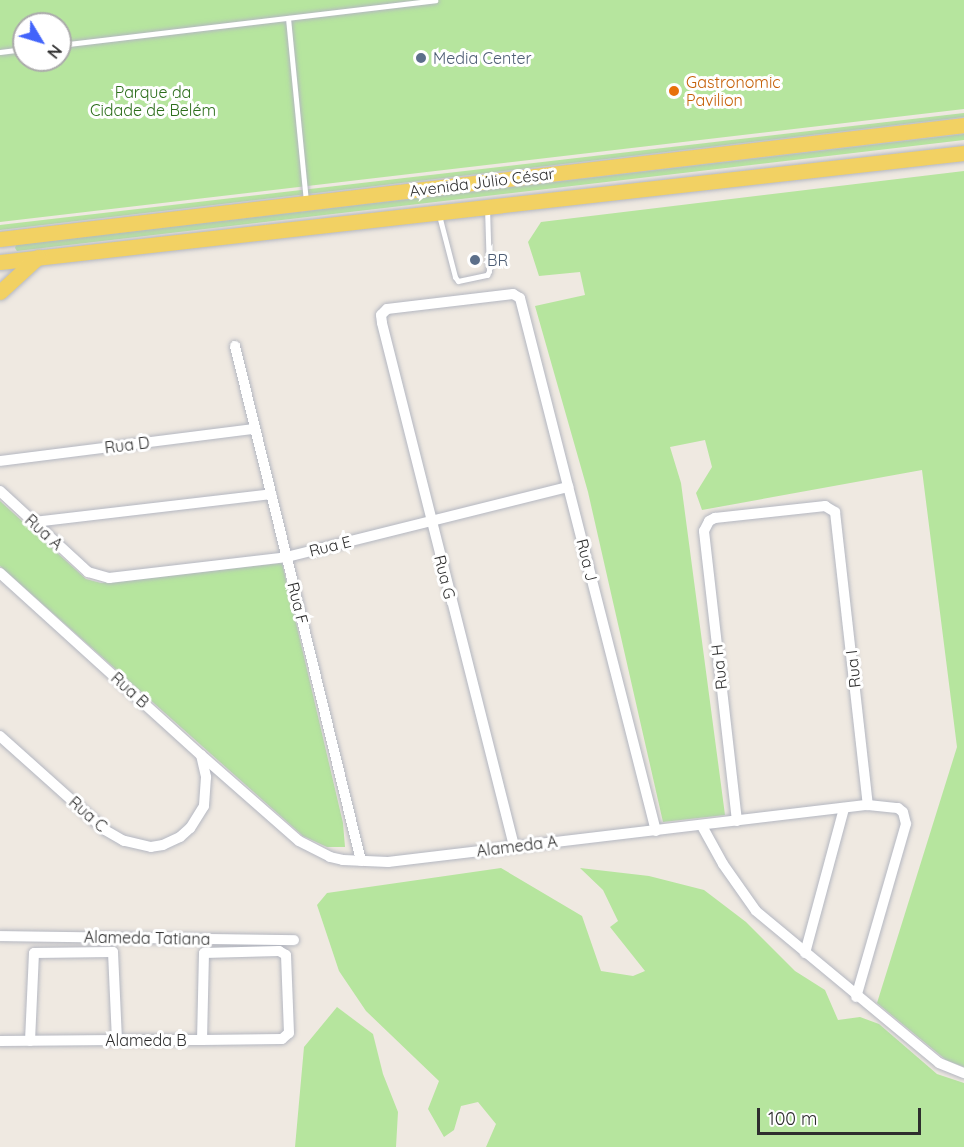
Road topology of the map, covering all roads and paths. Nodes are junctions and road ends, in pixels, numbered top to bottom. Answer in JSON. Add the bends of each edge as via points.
{"nodes":[{"id":1,"x":435,"y":0,"type":"edge"},
{"id":2,"x":288,"y":18,"type":"junction"},
{"id":3,"x":72,"y":44,"type":"edge"},
{"id":4,"x":964,"y":125,"type":"edge"},
{"id":5,"x":964,"y":153,"type":"edge"},
{"id":6,"x":306,"y":202,"type":"junction"},
{"id":7,"x":488,"y":208,"type":"junction"},
{"id":8,"x":439,"y":213,"type":"junction"},
{"id":9,"x":0,"y":239,"type":"edge"},
{"id":10,"x":1,"y":257,"type":"edge"},
{"id":11,"x":38,"y":257,"type":"junction"},
{"id":12,"x":1,"y":290,"type":"edge"},
{"id":13,"x":387,"y":309,"type":"joint"},
{"id":14,"x":235,"y":345,"type":"dead end"},
{"id":15,"x":255,"y":429,"type":"junction"},
{"id":16,"x":0,"y":461,"type":"edge"},
{"id":17,"x":568,"y":487,"type":"junction"},
{"id":18,"x":0,"y":491,"type":"edge"},
{"id":19,"x":271,"y":494,"type":"junction"},
{"id":20,"x":715,"y":518,"type":"joint"},
{"id":21,"x":34,"y":522,"type":"junction"},
{"id":22,"x":431,"y":522,"type":"junction"},
{"id":23,"x":287,"y":557,"type":"junction"},
{"id":24,"x":88,"y":572,"type":"joint"},
{"id":25,"x":0,"y":573,"type":"edge"},
{"id":26,"x":0,"y":736,"type":"edge"},
{"id":27,"x":201,"y":754,"type":"junction"},
{"id":28,"x":868,"y":805,"type":"junction"},
{"id":29,"x":844,"y":808,"type":"junction"},
{"id":30,"x":737,"y":821,"type":"junction"},
{"id":31,"x":702,"y":825,"type":"junction"},
{"id":32,"x":656,"y":831,"type":"junction"},
{"id":33,"x":514,"y":846,"type":"junction"},
{"id":34,"x":361,"y":861,"type":"junction"},
{"id":35,"x":0,"y":936,"type":"edge"},
{"id":36,"x":294,"y":940,"type":"dead end"},
{"id":37,"x":805,"y":953,"type":"junction"},
{"id":38,"x":856,"y":997,"type":"junction"},
{"id":39,"x":289,"y":1033,"type":"joint"},
{"id":40,"x":117,"y":1040,"type":"junction"},
{"id":41,"x":202,"y":1040,"type":"junction"},
{"id":42,"x":0,"y":1041,"type":"edge"},
{"id":43,"x":30,"y":1041,"type":"junction"},
{"id":44,"x":964,"y":1073,"type":"edge"}],
"edges":[{"from":1,"to":2,"type":"lane"},
{"from":2,"to":3,"type":"lane"},
{"from":2,"to":6,"type":"lane"},
{"from":4,"to":6,"type":"main road","name":"Avenida Júlio César"},
{"from":5,"to":7,"type":"main road","name":"Avenida Júlio César"},
{"from":6,"to":9,"type":"main road","name":"Avenida Júlio César"},
{"from":7,"to":8,"type":"main road","name":"Avenida Júlio César"},
{"from":7,"to":8,"type":"lane","via":[[489,271],[487,275],[458,280]]},
{"from":8,"to":11,"type":"main road","name":"Avenida Júlio César"},
{"from":10,"to":11,"type":"main road","name":"Avenida Júlio César"},
{"from":10,"to":12,"type":"main road"},
{"from":11,"to":12,"type":"main road"},
{"from":13,"to":17,"type":"street","name":"Rua J","via":[[513,294],[520,298]]},
{"from":13,"to":22,"type":"street","name":"Rua G","via":[[381,318]]},
{"from":14,"to":15,"type":"street","name":"Rua F"},
{"from":15,"to":16,"type":"street","name":"Rua D"},
{"from":15,"to":19,"type":"street","name":"Rua F"},
{"from":17,"to":22,"type":"street","name":"Rua E"},
{"from":17,"to":32,"type":"street","name":"Rua J"},
{"from":18,"to":21,"type":"street","name":"Rua A"},
{"from":19,"to":21,"type":"street"},
{"from":19,"to":23,"type":"street","name":"Rua F"},
{"from":20,"to":28,"type":"street","name":"Rua I","via":[[825,506],[835,512]]},
{"from":20,"to":30,"type":"street","name":"Rua H","via":[[704,531]]},
{"from":21,"to":24,"type":"street","name":"Rua A"},
{"from":22,"to":23,"type":"street","name":"Rua E"},
{"from":22,"to":33,"type":"street","name":"Rua G"},
{"from":23,"to":24,"type":"street","name":"Rua E","via":[[109,578]]},
{"from":23,"to":34,"type":"street","name":"Rua F"},
{"from":25,"to":27,"type":"street","name":"Rua B"},
{"from":26,"to":27,"type":"street","name":"Rua C","via":[[114,836],[151,847],[180,837],[200,817],[206,794]]},
{"from":27,"to":34,"type":"street","name":"Alameda A","via":[[299,841],[330,857]]},
{"from":28,"to":29,"type":"street","name":"Alameda A"},
{"from":28,"to":38,"type":"street","name":"Alameda A","via":[[898,808],[906,824]]},
{"from":29,"to":30,"type":"street","name":"Alameda A"},
{"from":29,"to":37,"type":"street"},
{"from":30,"to":31,"type":"street","name":"Alameda A"},
{"from":31,"to":32,"type":"street","name":"Alameda A"},
{"from":31,"to":37,"type":"street","via":[[756,911]]},
{"from":32,"to":33,"type":"street","name":"Alameda A"},
{"from":33,"to":34,"type":"street","name":"Alameda A","via":[[388,862]]},
{"from":35,"to":36,"type":"street","name":"Alameda Tatiana"},
{"from":37,"to":38,"type":"street"},
{"from":38,"to":44,"type":"street","via":[[939,1063]]},
{"from":39,"to":41,"type":"street","name":"Alameda B","via":[[282,1039]]},
{"from":39,"to":41,"type":"street","name":"Alameda Tatiana","via":[[286,955],[279,951],[204,953]]},
{"from":40,"to":41,"type":"street","name":"Alameda B"},
{"from":40,"to":43,"type":"street","name":"Alameda B"},
{"from":40,"to":43,"type":"street","via":[[113,952],[34,953]]},
{"from":42,"to":43,"type":"street","name":"Alameda B"}]}
